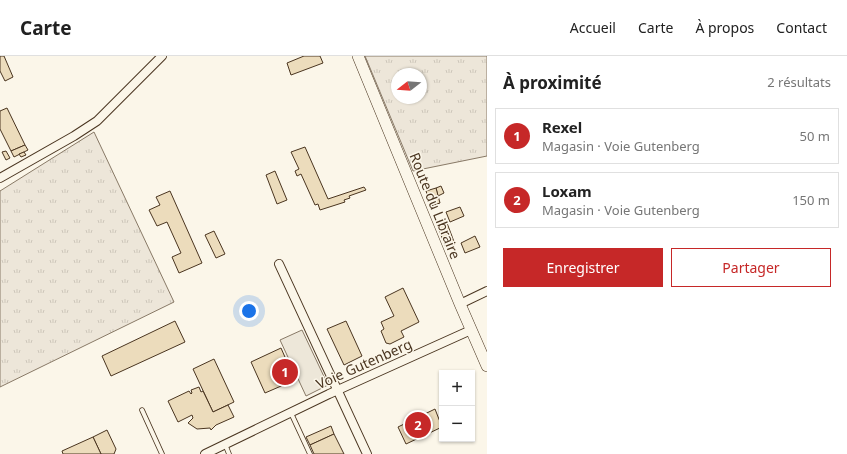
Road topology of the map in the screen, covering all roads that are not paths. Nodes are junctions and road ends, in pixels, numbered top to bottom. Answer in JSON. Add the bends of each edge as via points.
{"nodes":[{"id":1,"x":162,"y":56,"type":"edge"},
{"id":2,"x":358,"y":56,"type":"edge"},
{"id":3,"x":0,"y":178,"type":"edge"},
{"id":4,"x":279,"y":264,"type":"dead end"},
{"id":5,"x":487,"y":291,"type":"edge"},
{"id":6,"x":460,"y":304,"type":"junction"},
{"id":7,"x":471,"y":330,"type":"junction"},
{"id":8,"x":487,"y":366,"type":"edge"},
{"id":9,"x":338,"y":390,"type":"junction"},
{"id":10,"x":142,"y":410,"type":"dead end"},
{"id":11,"x":291,"y":412,"type":"junction"},
{"id":12,"x":225,"y":444,"type":"junction"},
{"id":13,"x":162,"y":454,"type":"edge"},
{"id":14,"x":205,"y":454,"type":"edge"},
{"id":15,"x":229,"y":454,"type":"edge"},
{"id":16,"x":310,"y":454,"type":"edge"},
{"id":17,"x":368,"y":454,"type":"edge"}],
"edges":[{"from":1,"to":3,"type":"street","via":[[97,121]]},
{"from":2,"to":6,"type":"main road","name":"Route du Libraire"},
{"from":4,"to":9,"type":"street"},
{"from":5,"to":6,"type":"street"},
{"from":6,"to":7,"type":"main road","name":"Route du Libraire"},
{"from":7,"to":8,"type":"main road","name":"Route du Libraire"},
{"from":7,"to":9,"type":"street","name":"Voie Gutenberg"},
{"from":9,"to":11,"type":"street","name":"Voie Gutenberg"},
{"from":9,"to":17,"type":"street"},
{"from":10,"to":13,"type":"lane"},
{"from":11,"to":12,"type":"street","name":"Voie Gutenberg"},
{"from":11,"to":16,"type":"lane"},
{"from":12,"to":14,"type":"street","name":"Voie Gutenberg"},
{"from":12,"to":15,"type":"lane"}]}
